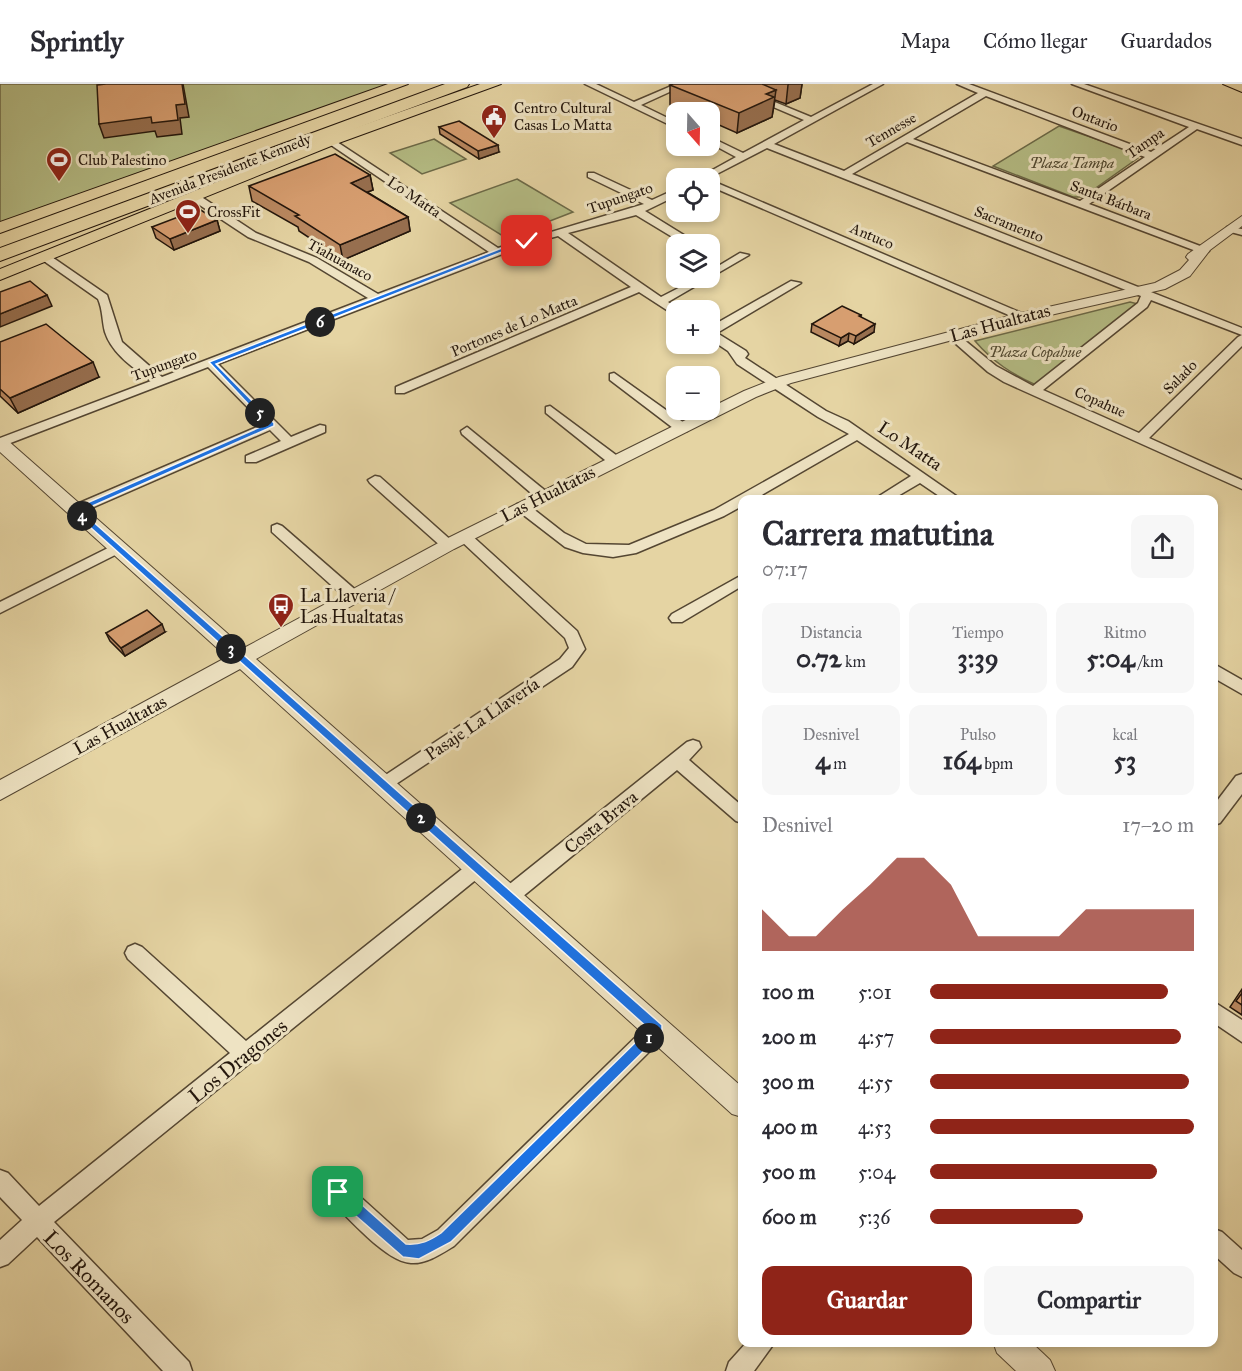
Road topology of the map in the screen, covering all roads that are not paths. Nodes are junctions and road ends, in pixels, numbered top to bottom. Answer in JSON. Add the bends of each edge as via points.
{"nodes":[{"id":1,"x":401,"y":84,"type":"edge"},
{"id":2,"x":429,"y":84,"type":"edge"},
{"id":3,"x":461,"y":84,"type":"edge"},
{"id":4,"x":494,"y":84,"type":"edge"},
{"id":5,"x":589,"y":84,"type":"edge"},
{"id":6,"x":683,"y":84,"type":"edge"},
{"id":7,"x":723,"y":84,"type":"edge"},
{"id":8,"x":879,"y":84,"type":"edge"},
{"id":9,"x":961,"y":84,"type":"edge"},
{"id":10,"x":1076,"y":84,"type":"edge"},
{"id":11,"x":1230,"y":84,"type":"edge"},
{"id":12,"x":1242,"y":88,"type":"edge"},
{"id":13,"x":985,"y":93,"type":"junction"},
{"id":14,"x":633,"y":105,"type":"junction"},
{"id":15,"x":666,"y":120,"type":"edge"},
{"id":16,"x":812,"y":120,"type":"junction"},
{"id":17,"x":1196,"y":126,"type":"junction"},
{"id":18,"x":906,"y":139,"type":"junction"},
{"id":19,"x":331,"y":141,"type":"junction"},
{"id":20,"x":1242,"y":142,"type":"edge"},
{"id":21,"x":238,"y":143,"type":"junction"},
{"id":22,"x":766,"y":144,"type":"junction"},
{"id":23,"x":720,"y":145,"type":"edge"},
{"id":24,"x":742,"y":156,"type":"junction"},
{"id":25,"x":1152,"y":156,"type":"junction"},
{"id":26,"x":720,"y":168,"type":"edge"},
{"id":27,"x":591,"y":175,"type":"dead end"},
{"id":28,"x":844,"y":175,"type":"junction"},
{"id":29,"x":720,"y":187,"type":"edge"},
{"id":30,"x":193,"y":196,"type":"junction"},
{"id":31,"x":666,"y":197,"type":"edge"},
{"id":32,"x":117,"y":199,"type":"junction"},
{"id":33,"x":652,"y":204,"type":"junction"},
{"id":34,"x":1081,"y":205,"type":"junction"},
{"id":35,"x":637,"y":211,"type":"junction"},
{"id":36,"x":1238,"y":227,"type":"edge"},
{"id":37,"x":0,"y":228,"type":"edge"},
{"id":38,"x":559,"y":232,"type":"junction"},
{"id":39,"x":675,"y":234,"type":"edge"},
{"id":40,"x":0,"y":242,"type":"edge"},
{"id":41,"x":1204,"y":251,"type":"junction"},
{"id":42,"x":496,"y":252,"type":"junction"},
{"id":43,"x":0,"y":255,"type":"edge"},
{"id":44,"x":744,"y":255,"type":"dead end"},
{"id":45,"x":45,"y":256,"type":"junction"},
{"id":46,"x":720,"y":269,"type":"edge"},
{"id":47,"x":0,"y":275,"type":"edge"},
{"id":48,"x":795,"y":283,"type":"dead end"},
{"id":49,"x":639,"y":288,"type":"junction"},
{"id":50,"x":686,"y":288,"type":"edge"},
{"id":51,"x":1140,"y":292,"type":"junction"},
{"id":52,"x":378,"y":299,"type":"junction"},
{"id":53,"x":660,"y":302,"type":"junction"},
{"id":54,"x":666,"y":306,"type":"edge"},
{"id":55,"x":1022,"y":317,"type":"junction"},
{"id":56,"x":720,"y":327,"type":"edge"},
{"id":57,"x":1242,"y":332,"type":"edge"},
{"id":58,"x":953,"y":336,"type":"junction"},
{"id":59,"x":1242,"y":339,"type":"edge"},
{"id":60,"x":720,"y":340,"type":"edge"},
{"id":61,"x":211,"y":363,"type":"junction"},
{"id":62,"x":614,"y":377,"type":"dead end"},
{"id":63,"x":161,"y":382,"type":"junction"},
{"id":64,"x":780,"y":382,"type":"junction"},
{"id":65,"x":400,"y":390,"type":"dead end"},
{"id":66,"x":1034,"y":391,"type":"junction"},
{"id":67,"x":550,"y":410,"type":"dead end"},
{"id":68,"x":272,"y":425,"type":"junction"},
{"id":69,"x":682,"y":428,"type":"junction"},
{"id":70,"x":320,"y":429,"type":"dead end"},
{"id":71,"x":466,"y":431,"type":"dead end"},
{"id":72,"x":858,"y":434,"type":"junction"},
{"id":73,"x":1141,"y":439,"type":"junction"},
{"id":74,"x":234,"y":441,"type":"junction"},
{"id":75,"x":289,"y":442,"type":"junction"},
{"id":76,"x":0,"y":443,"type":"edge"},
{"id":77,"x":251,"y":459,"type":"junction"},
{"id":78,"x":615,"y":461,"type":"junction"},
{"id":79,"x":263,"y":472,"type":"dead end"},
{"id":80,"x":920,"y":477,"type":"junction"},
{"id":81,"x":375,"y":480,"type":"dead end"},
{"id":82,"x":1242,"y":485,"type":"edge"},
{"id":83,"x":750,"y":495,"type":"edge"},
{"id":84,"x":889,"y":495,"type":"edge"},
{"id":85,"x":947,"y":495,"type":"edge"},
{"id":86,"x":543,"y":496,"type":"junction"},
{"id":87,"x":738,"y":502,"type":"edge"},
{"id":88,"x":522,"y":507,"type":"junction"},
{"id":89,"x":75,"y":510,"type":"junction"},
{"id":90,"x":277,"y":529,"type":"dead end"},
{"id":91,"x":465,"y":537,"type":"junction"},
{"id":92,"x":448,"y":545,"type":"junction"},
{"id":93,"x":118,"y":548,"type":"junction"},
{"id":94,"x":738,"y":582,"type":"edge"},
{"id":95,"x":354,"y":597,"type":"junction"},
{"id":96,"x":0,"y":608,"type":"edge"},
{"id":97,"x":677,"y":618,"type":"dead end"},
{"id":98,"x":241,"y":658,"type":"junction"},
{"id":99,"x":1218,"y":673,"type":"edge"},
{"id":100,"x":1242,"y":688,"type":"edge"},
{"id":101,"x":693,"y":747,"type":"dead end"},
{"id":102,"x":677,"y":760,"type":"junction"},
{"id":103,"x":1242,"y":781,"type":"edge"},
{"id":104,"x":384,"y":785,"type":"junction"},
{"id":105,"x":0,"y":791,"type":"edge"},
{"id":106,"x":738,"y":813,"type":"edge"},
{"id":107,"x":1218,"y":813,"type":"edge"},
{"id":108,"x":477,"y":868,"type":"junction"},
{"id":109,"x":509,"y":896,"type":"junction"},
{"id":110,"x":135,"y":953,"type":"dead end"},
{"id":111,"x":1218,"y":1015,"type":"edge"},
{"id":112,"x":658,"y":1029,"type":"junction"},
{"id":113,"x":1242,"y":1032,"type":"edge"},
{"id":114,"x":246,"y":1054,"type":"junction"},
{"id":115,"x":738,"y":1100,"type":"edge"},
{"id":116,"x":0,"y":1181,"type":"edge"},
{"id":117,"x":338,"y":1192,"type":"dead end"},
{"id":118,"x":36,"y":1222,"type":"junction"},
{"id":119,"x":1218,"y":1244,"type":"edge"},
{"id":120,"x":0,"y":1256,"type":"edge"},
{"id":121,"x":1242,"y":1266,"type":"edge"},
{"id":122,"x":759,"y":1347,"type":"edge"},
{"id":123,"x":1013,"y":1347,"type":"edge"},
{"id":124,"x":180,"y":1371,"type":"edge"},
{"id":125,"x":738,"y":1371,"type":"edge"},
{"id":126,"x":1039,"y":1371,"type":"edge"}],
"edges":[{"from":1,"to":21,"type":"main road"},
{"from":2,"to":32,"type":"highway","name":"Avenida Presidente Kennedy"},
{"from":3,"to":43,"type":"highway","name":"Avenida Presidente Kennedy"},
{"from":4,"to":19,"type":"main road"},
{"from":5,"to":14,"type":"street"},
{"from":6,"to":14,"type":"street"},
{"from":7,"to":16,"type":"street"},
{"from":8,"to":16,"type":"street"},
{"from":9,"to":13,"type":"street","name":"Ontario"},
{"from":10,"to":17,"type":"street"},
{"from":11,"to":12,"type":"main road"},
{"from":13,"to":18,"type":"street","name":"Tennesse"},
{"from":13,"to":25,"type":"street","name":"Ontario"},
{"from":14,"to":15,"type":"street"},
{"from":16,"to":22,"type":"street"},
{"from":17,"to":20,"type":"street"},
{"from":17,"to":25,"type":"street","name":"Tampa"},
{"from":18,"to":28,"type":"street","name":"Tennesse"},
{"from":18,"to":34,"type":"street","name":"Santa Bárbara"},
{"from":19,"to":30,"type":"main road"},
{"from":19,"to":42,"type":"street","name":"Lo Matta"},
{"from":21,"to":32,"type":"highway"},
{"from":21,"to":37,"type":"main road"},
{"from":22,"to":24,"type":"street"},
{"from":22,"to":28,"type":"street","name":"Sacramento"},
{"from":23,"to":24,"type":"street"},
{"from":24,"to":26,"type":"street"},
{"from":25,"to":34,"type":"street","name":"Tampa"},
{"from":27,"to":33,"type":"street"},
{"from":28,"to":51,"type":"street","name":"Sacramento"},
{"from":29,"to":55,"type":"street","name":"Antuco"},
{"from":30,"to":45,"type":"main road"},
{"from":30,"to":52,"type":"street","name":"Tiahuanaco","via":[[252,235],[313,260]]},
{"from":31,"to":33,"type":"street","name":"Tupungato"},
{"from":32,"to":40,"type":"highway","name":"Avenida Presidente Kennedy"},
{"from":33,"to":35,"type":"street","name":"Tupungato"},
{"from":34,"to":41,"type":"street","name":"Santa Bárbara"},
{"from":35,"to":38,"type":"street","name":"Tupungato"},
{"from":35,"to":39,"type":"street"},
{"from":36,"to":41,"type":"street","name":"Las Hualtatas"},
{"from":38,"to":42,"type":"street","name":"Tupungato"},
{"from":38,"to":49,"type":"street"},
{"from":41,"to":51,"type":"street","name":"Las Hualtatas","via":[[1194,265],[1172,281]]},
{"from":42,"to":52,"type":"street","name":"Tupungato"},
{"from":44,"to":46,"type":"street"},
{"from":45,"to":47,"type":"main road"},
{"from":45,"to":63,"type":"street","via":[[103,297],[109,306],[116,342]]},
{"from":48,"to":56,"type":"street"},
{"from":49,"to":53,"type":"street"},
{"from":49,"to":65,"type":"street","name":"Portones de Lo Matta"},
{"from":50,"to":53,"type":"street"},
{"from":51,"to":55,"type":"street","name":"Las Hualtatas"},
{"from":51,"to":57,"type":"street","name":"Sacramento"},
{"from":51,"to":66,"type":"street","via":[[1143,304]]},
{"from":52,"to":61,"type":"street","name":"Tupungato"},
{"from":53,"to":54,"type":"street"},
{"from":55,"to":58,"type":"street","name":"Las Hualtatas"},
{"from":58,"to":64,"type":"street","name":"Las Hualtatas"},
{"from":58,"to":66,"type":"street","name":"Copahue","via":[[992,369]]},
{"from":59,"to":73,"type":"street","name":"Salado"},
{"from":60,"to":64,"type":"street","name":"Lo Matta","via":[[753,359]]},
{"from":61,"to":63,"type":"street","name":"Tupungato"},
{"from":61,"to":68,"type":"street"},
{"from":62,"to":69,"type":"street"},
{"from":63,"to":76,"type":"street","name":"Tupungato"},
{"from":64,"to":69,"type":"street","name":"Las Hualtatas"},
{"from":64,"to":72,"type":"street","name":"Lo Matta","via":[[822,414]]},
{"from":66,"to":73,"type":"street","name":"Copahue"},
{"from":67,"to":78,"type":"street"},
{"from":68,"to":74,"type":"street"},
{"from":68,"to":75,"type":"street"},
{"from":69,"to":78,"type":"street","name":"Las Hualtatas"},
{"from":70,"to":75,"type":"street"},
{"from":71,"to":86,"type":"street"},
{"from":72,"to":80,"type":"street","name":"Lo Matta"},
{"from":72,"to":83,"type":"street"},
{"from":73,"to":82,"type":"street","name":"Copahue"},
{"from":74,"to":77,"type":"street"},
{"from":74,"to":89,"type":"street"},
{"from":75,"to":77,"type":"street"},
{"from":76,"to":89,"type":"street"},
{"from":77,"to":79,"type":"street"},
{"from":78,"to":86,"type":"street","name":"Las Hualtatas"},
{"from":80,"to":84,"type":"street"},
{"from":80,"to":85,"type":"street","name":"Lo Matta"},
{"from":81,"to":92,"type":"street"},
{"from":86,"to":88,"type":"street","name":"Las Hualtatas"},
{"from":87,"to":88,"type":"street","via":[[619,552],[562,541]]},
{"from":88,"to":91,"type":"street","name":"Las Hualtatas"},
{"from":89,"to":93,"type":"street"},
{"from":90,"to":95,"type":"street"},
{"from":91,"to":92,"type":"street","name":"Las Hualtatas"},
{"from":91,"to":104,"type":"street","name":"Pasaje La Llavería","via":[[572,635],[577,649],[566,663]]},
{"from":92,"to":95,"type":"street","name":"Las Hualtatas"},
{"from":93,"to":96,"type":"street"},
{"from":93,"to":98,"type":"street"},
{"from":94,"to":97,"type":"street"},
{"from":95,"to":98,"type":"street","name":"Las Hualtatas"},
{"from":98,"to":104,"type":"street"},
{"from":98,"to":105,"type":"street","name":"Las Hualtatas"},
{"from":99,"to":100,"type":"street"},
{"from":101,"to":102,"type":"street","name":"Costa Brava"},
{"from":102,"to":106,"type":"street"},
{"from":102,"to":109,"type":"street","name":"Costa Brava"},
{"from":103,"to":107,"type":"street"},
{"from":104,"to":108,"type":"street"},
{"from":108,"to":109,"type":"street"},
{"from":108,"to":114,"type":"street","name":"Los Dragones"},
{"from":109,"to":112,"type":"street"},
{"from":110,"to":114,"type":"street"},
{"from":111,"to":113,"type":"street"},
{"from":112,"to":115,"type":"street"},
{"from":112,"to":117,"type":"street","via":[[446,1238],[431,1247],[419,1252],[403,1251]]},
{"from":114,"to":118,"type":"street","name":"Los Dragones"},
{"from":116,"to":118,"type":"street","name":"Los Romanos"},
{"from":118,"to":120,"type":"street","name":"Los Dragones"},
{"from":118,"to":124,"type":"street","name":"Los Romanos"},
{"from":119,"to":121,"type":"street"},
{"from":122,"to":125,"type":"street"},
{"from":123,"to":126,"type":"street"}]}
